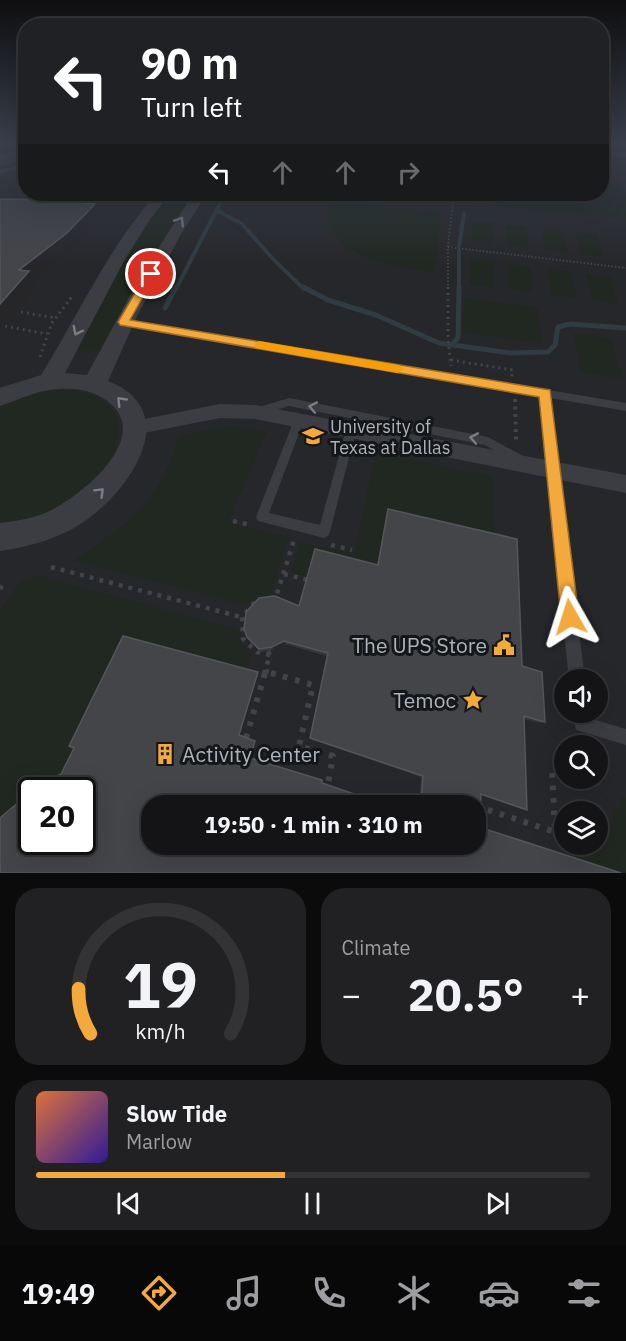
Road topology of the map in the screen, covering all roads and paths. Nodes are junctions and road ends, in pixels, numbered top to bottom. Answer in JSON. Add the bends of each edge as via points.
{"nodes":[{"id":1,"x":157,"y":201,"type":"edge"},
{"id":2,"x":195,"y":201,"type":"edge"},
{"id":3,"x":453,"y":201,"type":"edge"},
{"id":4,"x":448,"y":247,"type":"junction"},
{"id":5,"x":626,"y":268,"type":"edge"},
{"id":6,"x":73,"y":295,"type":"dead end"},
{"id":7,"x":21,"y":312,"type":"dead end"},
{"id":8,"x":56,"y":318,"type":"junction"},
{"id":9,"x":124,"y":322,"type":"junction"},
{"id":10,"x":5,"y":326,"type":"dead end"},
{"id":11,"x":47,"y":334,"type":"junction"},
{"id":12,"x":44,"y":371,"type":"junction"},
{"id":13,"x":512,"y":373,"type":"dead end"},
{"id":14,"x":95,"y":384,"type":"junction"},
{"id":15,"x":545,"y":394,"type":"junction"},
{"id":16,"x":0,"y":397,"type":"edge"},
{"id":17,"x":515,"y":397,"type":"dead end"},
{"id":18,"x":626,"y":407,"type":"edge"},
{"id":19,"x":255,"y":412,"type":"junction"},
{"id":20,"x":299,"y":420,"type":"junction"},
{"id":21,"x":134,"y":428,"type":"junction"},
{"id":22,"x":351,"y":430,"type":"junction"},
{"id":23,"x":516,"y":443,"type":"dead end"},
{"id":24,"x":526,"y":464,"type":"junction"},
{"id":25,"x":554,"y":470,"type":"junction"},
{"id":26,"x":626,"y":484,"type":"edge"},
{"id":27,"x":233,"y":521,"type":"dead end"},
{"id":28,"x":250,"y":525,"type":"dead end"},
{"id":29,"x":0,"y":537,"type":"edge"},
{"id":30,"x":296,"y":537,"type":"dead end"},
{"id":31,"x":331,"y":545,"type":"dead end"},
{"id":32,"x":352,"y":550,"type":"dead end"},
{"id":33,"x":51,"y":567,"type":"dead end"},
{"id":34,"x":284,"y":574,"type":"junction"},
{"id":35,"x":308,"y":580,"type":"edge"},
{"id":36,"x":4,"y":582,"type":"dead end"},
{"id":37,"x":0,"y":589,"type":"edge"},
{"id":38,"x":244,"y":618,"type":"junction"},
{"id":39,"x":576,"y":669,"type":"edge"},
{"id":40,"x":265,"y":671,"type":"junction"},
{"id":41,"x":313,"y":685,"type":"junction"},
{"id":42,"x":321,"y":687,"type":"edge"},
{"id":43,"x":582,"y":723,"type":"edge"},
{"id":44,"x":626,"y":736,"type":"edge"},
{"id":45,"x":246,"y":738,"type":"edge"},
{"id":46,"x":552,"y":770,"type":"dead end"},
{"id":47,"x":325,"y":795,"type":"edge"},
{"id":48,"x":486,"y":809,"type":"edge"}],
"edges":[{"from":1,"to":12,"type":"street","one_way":true},
{"from":9,"to":2,"type":"street","one_way":true,"via":[[175,229]]},
{"from":3,"to":4,"type":"path"},
{"from":4,"to":5,"type":"path"},
{"from":4,"to":13,"type":"path","via":[[451,362]]},
{"from":6,"to":8,"type":"path"},
{"from":7,"to":8,"type":"path"},
{"from":8,"to":11,"type":"path"},
{"from":9,"to":14,"type":"street"},
{"from":9,"to":15,"type":"lane"},
{"from":10,"to":11,"type":"path"},
{"from":11,"to":12,"type":"path"},
{"from":12,"to":14,"type":"street","via":[[70,381]]},
{"from":12,"to":16,"type":"street"},
{"from":21,"to":14,"type":"street","one_way":true,"via":[[129,408],[115,394]]},
{"from":15,"to":18,"type":"lane"},
{"from":15,"to":25,"type":"lane"},
{"from":17,"to":23,"type":"path"},
{"from":19,"to":20,"type":"street"},
{"from":19,"to":21,"type":"street","via":[[220,411]]},
{"from":24,"to":19,"type":"lane","one_way":true,"via":[[488,441],[288,402]]},
{"from":20,"to":22,"type":"street"},
{"from":20,"to":22,"type":"lane","via":[[262,517],[324,532]]},
{"from":29,"to":21,"type":"street","one_way":true,"via":[[57,521],[91,501],[116,476],[130,451]]},
{"from":22,"to":24,"type":"street"},
{"from":24,"to":25,"type":"street"},
{"from":25,"to":26,"type":"street"},
{"from":25,"to":39,"type":"lane"},
{"from":27,"to":28,"type":"path"},
{"from":30,"to":34,"type":"path"},
{"from":31,"to":32,"type":"path"},
{"from":33,"to":38,"type":"path"},
{"from":34,"to":35,"type":"path"},
{"from":34,"to":38,"type":"path","via":[[276,598],[268,596],[256,601]]},
{"from":36,"to":37,"type":"path"},
{"from":38,"to":40,"type":"path","via":[[243,639],[257,652],[269,653]]},
{"from":40,"to":41,"type":"path"},
{"from":40,"to":45,"type":"path"},
{"from":41,"to":42,"type":"path"},
{"from":41,"to":47,"type":"path","via":[[299,746],[333,756]]},
{"from":43,"to":44,"type":"lane"},
{"from":46,"to":48,"type":"path","via":[[555,832]]}]}
